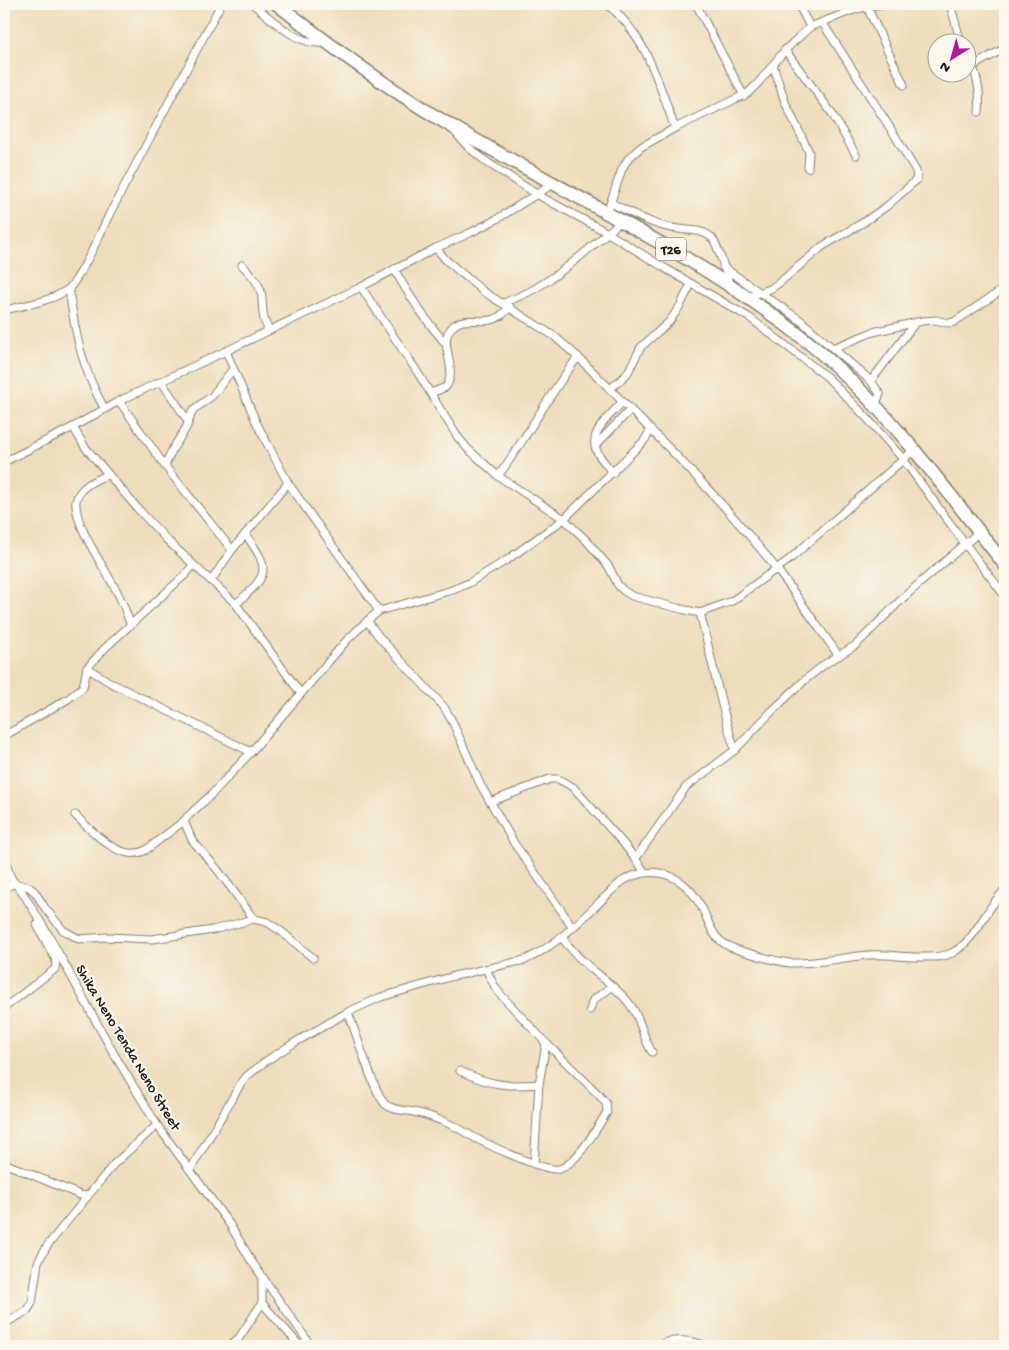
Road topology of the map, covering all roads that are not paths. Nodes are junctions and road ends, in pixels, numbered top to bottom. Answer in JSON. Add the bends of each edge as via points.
{"nodes":[{"id":1,"x":220,"y":4,"type":"edge"},
{"id":2,"x":253,"y":4,"type":"edge"},
{"id":3,"x":277,"y":4,"type":"edge"},
{"id":4,"x":607,"y":4,"type":"edge"},
{"id":5,"x":696,"y":4,"type":"edge"},
{"id":6,"x":798,"y":4,"type":"edge"},
{"id":7,"x":880,"y":4,"type":"edge"},
{"id":8,"x":950,"y":4,"type":"edge"},
{"id":9,"x":867,"y":7,"type":"junction"},
{"id":10,"x":822,"y":22,"type":"junction"},
{"id":11,"x":810,"y":27,"type":"junction"},
{"id":12,"x":959,"y":32,"type":"edge"},
{"id":13,"x":329,"y":43,"type":"junction"},
{"id":14,"x":1005,"y":48,"type":"edge"},
{"id":15,"x":785,"y":50,"type":"junction"},
{"id":16,"x":976,"y":64,"type":"edge"},
{"id":17,"x":773,"y":65,"type":"junction"},
{"id":18,"x":976,"y":76,"type":"edge"},
{"id":19,"x":904,"y":85,"type":"dead end"},
{"id":20,"x":744,"y":96,"type":"junction"},
{"id":21,"x":978,"y":112,"type":"dead end"},
{"id":22,"x":451,"y":127,"type":"junction"},
{"id":23,"x":675,"y":128,"type":"junction"},
{"id":24,"x":856,"y":155,"type":"dead end"},
{"id":25,"x":808,"y":168,"type":"dead end"},
{"id":26,"x":553,"y":184,"type":"junction"},
{"id":27,"x":538,"y":194,"type":"junction"},
{"id":28,"x":609,"y":208,"type":"junction"},
{"id":29,"x":621,"y":220,"type":"junction"},
{"id":30,"x":608,"y":232,"type":"junction"},
{"id":31,"x":436,"y":248,"type":"junction"},
{"id":32,"x":242,"y":265,"type":"dead end"},
{"id":33,"x":723,"y":267,"type":"junction"},
{"id":34,"x":394,"y":269,"type":"junction"},
{"id":35,"x":691,"y":284,"type":"junction"},
{"id":36,"x":730,"y":285,"type":"junction"},
{"id":37,"x":361,"y":287,"type":"junction"},
{"id":38,"x":1005,"y":288,"type":"edge"},
{"id":39,"x":69,"y":289,"type":"junction"},
{"id":40,"x":754,"y":295,"type":"junction"},
{"id":41,"x":507,"y":305,"type":"junction"},
{"id":42,"x":4,"y":310,"type":"edge"},
{"id":43,"x":915,"y":323,"type":"junction"},
{"id":44,"x":270,"y":330,"type":"junction"},
{"id":45,"x":446,"y":344,"type":"junction"},
{"id":46,"x":833,"y":348,"type":"junction"},
{"id":47,"x":226,"y":352,"type":"junction"},
{"id":48,"x":578,"y":357,"type":"junction"},
{"id":49,"x":233,"y":369,"type":"junction"},
{"id":50,"x":161,"y":381,"type":"junction"},
{"id":51,"x":871,"y":381,"type":"junction"},
{"id":52,"x":610,"y":389,"type":"junction"},
{"id":53,"x":431,"y":393,"type":"junction"},
{"id":54,"x":120,"y":401,"type":"junction"},
{"id":55,"x":622,"y":402,"type":"junction"},
{"id":56,"x":875,"y":406,"type":"junction"},
{"id":57,"x":104,"y":408,"type":"junction"},
{"id":58,"x":630,"y":410,"type":"junction"},
{"id":59,"x":188,"y":422,"type":"junction"},
{"id":60,"x":73,"y":427,"type":"junction"},
{"id":61,"x":651,"y":430,"type":"junction"},
{"id":62,"x":595,"y":446,"type":"junction"},
{"id":63,"x":914,"y":450,"type":"junction"},
{"id":64,"x":903,"y":459,"type":"junction"},
{"id":65,"x":4,"y":462,"type":"edge"},
{"id":66,"x":165,"y":466,"type":"junction"},
{"id":67,"x":613,"y":473,"type":"junction"},
{"id":68,"x":108,"y":475,"type":"junction"},
{"id":69,"x":498,"y":476,"type":"junction"},
{"id":70,"x":288,"y":483,"type":"junction"},
{"id":71,"x":564,"y":519,"type":"junction"},
{"id":72,"x":980,"y":532,"type":"junction"},
{"id":73,"x":245,"y":534,"type":"junction"},
{"id":74,"x":965,"y":544,"type":"junction"},
{"id":75,"x":232,"y":550,"type":"junction"},
{"id":76,"x":193,"y":565,"type":"junction"},
{"id":77,"x":1005,"y":565,"type":"edge"},
{"id":78,"x":777,"y":570,"type":"junction"},
{"id":79,"x":211,"y":581,"type":"junction"},
{"id":80,"x":1005,"y":596,"type":"edge"},
{"id":81,"x":236,"y":604,"type":"junction"},
{"id":82,"x":379,"y":611,"type":"junction"},
{"id":83,"x":700,"y":613,"type":"junction"},
{"id":84,"x":367,"y":621,"type":"junction"},
{"id":85,"x":130,"y":626,"type":"junction"},
{"id":86,"x":839,"y":656,"type":"junction"},
{"id":87,"x":87,"y":668,"type":"junction"},
{"id":88,"x":301,"y":694,"type":"junction"},
{"id":89,"x":4,"y":736,"type":"edge"},
{"id":90,"x":735,"y":750,"type":"junction"},
{"id":91,"x":251,"y":752,"type":"junction"},
{"id":92,"x":490,"y":802,"type":"junction"},
{"id":93,"x":75,"y":815,"type":"dead end"},
{"id":94,"x":184,"y":821,"type":"junction"},
{"id":95,"x":4,"y":854,"type":"edge"},
{"id":96,"x":636,"y":858,"type":"junction"},
{"id":97,"x":645,"y":872,"type":"junction"},
{"id":98,"x":13,"y":884,"type":"junction"},
{"id":99,"x":4,"y":889,"type":"edge"},
{"id":100,"x":1005,"y":890,"type":"edge"},
{"id":101,"x":254,"y":919,"type":"junction"},
{"id":102,"x":572,"y":926,"type":"junction"},
{"id":103,"x":561,"y":937,"type":"junction"},
{"id":104,"x":313,"y":958,"type":"dead end"},
{"id":105,"x":486,"y":969,"type":"junction"},
{"id":106,"x":612,"y":987,"type":"junction"},
{"id":107,"x":4,"y":1008,"type":"edge"},
{"id":108,"x":590,"y":1010,"type":"dead end"},
{"id":109,"x":348,"y":1012,"type":"junction"},
{"id":110,"x":546,"y":1043,"type":"junction"},
{"id":111,"x":652,"y":1052,"type":"dead end"},
{"id":112,"x":460,"y":1071,"type":"dead end"},
{"id":113,"x":539,"y":1084,"type":"junction"},
{"id":114,"x":157,"y":1125,"type":"junction"},
{"id":115,"x":4,"y":1163,"type":"edge"},
{"id":116,"x":534,"y":1164,"type":"junction"},
{"id":117,"x":190,"y":1170,"type":"junction"},
{"id":118,"x":87,"y":1196,"type":"junction"},
{"id":119,"x":262,"y":1277,"type":"junction"},
{"id":120,"x":262,"y":1303,"type":"junction"},
{"id":121,"x":4,"y":1324,"type":"edge"},
{"id":122,"x":304,"y":1345,"type":"edge"},
{"id":123,"x":230,"y":1346,"type":"edge"},
{"id":124,"x":659,"y":1346,"type":"edge"},
{"id":125,"x":707,"y":1346,"type":"edge"}],
"edges":[{"from":1,"to":39,"type":"street"},
{"from":2,"to":13,"type":"street","via":[[298,38],[310,43]]},
{"from":3,"to":13,"type":"highway","number":"T26"},
{"from":4,"to":23,"type":"street","via":[[619,13],[640,39]]},
{"from":5,"to":20,"type":"street"},
{"from":6,"to":11,"type":"street"},
{"from":7,"to":9,"type":"street"},
{"from":8,"to":12,"type":"street"},
{"from":9,"to":10,"type":"street"},
{"from":9,"to":19,"type":"street"},
{"from":10,"to":11,"type":"street"},
{"from":10,"to":40,"type":"street","via":[[894,134],[917,178],[887,206],[822,246],[779,283]]},
{"from":11,"to":15,"type":"street"},
{"from":13,"to":22,"type":"highway","number":"T26"},
{"from":14,"to":16,"type":"street"},
{"from":15,"to":17,"type":"street"},
{"from":15,"to":24,"type":"street","via":[[831,112]]},
{"from":17,"to":20,"type":"street"},
{"from":17,"to":25,"type":"street","via":[[785,102],[809,152]]},
{"from":18,"to":21,"type":"street","via":[[980,99]]},
{"from":20,"to":23,"type":"street"},
{"from":22,"to":26,"type":"highway","number":"T26"},
{"from":22,"to":27,"type":"street","via":[[488,163]]},
{"from":23,"to":28,"type":"street","via":[[641,147],[628,159]]},
{"from":26,"to":27,"type":"street"},
{"from":26,"to":28,"type":"highway","number":"T26"},
{"from":27,"to":30,"type":"street"},
{"from":27,"to":31,"type":"street","via":[[497,219]]},
{"from":28,"to":29,"type":"highway","number":"T26"},
{"from":28,"to":33,"type":"street","via":[[663,226],[711,237]]},
{"from":29,"to":30,"type":"street"},
{"from":29,"to":36,"type":"highway","number":"T26"},
{"from":30,"to":35,"type":"street"},
{"from":30,"to":41,"type":"street","via":[[555,276]]},
{"from":31,"to":34,"type":"street"},
{"from":31,"to":41,"type":"street","via":[[466,278]]},
{"from":32,"to":44,"type":"street","via":[[260,290],[264,320]]},
{"from":33,"to":36,"type":"street"},
{"from":33,"to":40,"type":"street"},
{"from":34,"to":37,"type":"street"},
{"from":34,"to":45,"type":"street"},
{"from":35,"to":52,"type":"street","via":[[669,322],[641,347],[627,374]]},
{"from":35,"to":64,"type":"street","via":[[750,318],[826,377]]},
{"from":36,"to":40,"type":"highway","number":"T26"},
{"from":37,"to":44,"type":"street"},
{"from":37,"to":53,"type":"street"},
{"from":38,"to":43,"type":"street","via":[[954,322],[928,320]]},
{"from":39,"to":42,"type":"street","via":[[34,303]]},
{"from":39,"to":57,"type":"street","via":[[82,359]]},
{"from":40,"to":46,"type":"street","via":[[795,316]]},
{"from":40,"to":56,"type":"highway","number":"T26"},
{"from":41,"to":45,"type":"street","via":[[501,315],[490,320],[459,322],[448,333]]},
{"from":41,"to":48,"type":"street","via":[[554,336]]},
{"from":43,"to":46,"type":"street","via":[[873,332]]},
{"from":43,"to":51,"type":"street"},
{"from":44,"to":47,"type":"street"},
{"from":45,"to":53,"type":"street","via":[[450,381],[446,387]]},
{"from":46,"to":51,"type":"street"},
{"from":47,"to":49,"type":"street"},
{"from":47,"to":50,"type":"street"},
{"from":48,"to":52,"type":"street"},
{"from":48,"to":69,"type":"street"},
{"from":49,"to":59,"type":"street","via":[[212,396],[193,410]]},
{"from":49,"to":70,"type":"street"},
{"from":50,"to":54,"type":"street"},
{"from":50,"to":59,"type":"street"},
{"from":51,"to":56,"type":"street","via":[[880,394]]},
{"from":52,"to":55,"type":"street"},
{"from":53,"to":69,"type":"street","via":[[457,436]]},
{"from":54,"to":57,"type":"street"},
{"from":54,"to":66,"type":"street"},
{"from":55,"to":58,"type":"street"},
{"from":55,"to":62,"type":"street","via":[[601,426]]},
{"from":56,"to":63,"type":"highway","number":"T26"},
{"from":57,"to":60,"type":"street"},
{"from":58,"to":61,"type":"street"},
{"from":58,"to":62,"type":"street"},
{"from":59,"to":66,"type":"street"},
{"from":60,"to":65,"type":"street"},
{"from":60,"to":68,"type":"street"},
{"from":61,"to":67,"type":"street"},
{"from":61,"to":78,"type":"street","via":[[718,500]]},
{"from":62,"to":67,"type":"street"},
{"from":63,"to":64,"type":"street"},
{"from":63,"to":72,"type":"highway","number":"T26"},
{"from":64,"to":74,"type":"street"},
{"from":64,"to":78,"type":"street"},
{"from":66,"to":75,"type":"street"},
{"from":67,"to":71,"type":"street"},
{"from":68,"to":76,"type":"street"},
{"from":68,"to":85,"type":"street","via":[[87,486],[76,502],[88,540],[121,599]]},
{"from":69,"to":71,"type":"street"},
{"from":70,"to":73,"type":"street"},
{"from":70,"to":82,"type":"street"},
{"from":71,"to":82,"type":"street","via":[[469,583]]},
{"from":71,"to":83,"type":"street","via":[[587,541],[618,585],[632,596]]},
{"from":72,"to":74,"type":"street"},
{"from":72,"to":77,"type":"highway","number":"T26"},
{"from":73,"to":75,"type":"street"},
{"from":73,"to":81,"type":"street","via":[[263,564],[264,574]]},
{"from":74,"to":80,"type":"street"},
{"from":74,"to":86,"type":"street","via":[[905,596],[856,645]]},
{"from":75,"to":79,"type":"street"},
{"from":76,"to":79,"type":"street"},
{"from":76,"to":85,"type":"street"},
{"from":78,"to":83,"type":"street","via":[[732,601]]},
{"from":78,"to":86,"type":"street"},
{"from":79,"to":81,"type":"street"},
{"from":81,"to":88,"type":"street"},
{"from":82,"to":84,"type":"street"},
{"from":83,"to":90,"type":"street","via":[[719,700]]},
{"from":84,"to":88,"type":"street","via":[[346,640]]},
{"from":84,"to":92,"type":"street","via":[[444,707]]},
{"from":85,"to":87,"type":"street"},
{"from":86,"to":90,"type":"street","via":[[806,679]]},
{"from":87,"to":89,"type":"street","via":[[83,686],[68,699]]},
{"from":87,"to":91,"type":"street"},
{"from":88,"to":91,"type":"street"},
{"from":90,"to":96,"type":"street","via":[[686,787]]},
{"from":91,"to":94,"type":"street"},
{"from":92,"to":96,"type":"street","via":[[550,779],[558,779],[573,787]]},
{"from":92,"to":102,"type":"street","via":[[514,843]]},
{"from":93,"to":94,"type":"street","via":[[100,838],[132,855],[140,854]]},
{"from":94,"to":101,"type":"street","via":[[192,840]]},
{"from":95,"to":98,"type":"street","name":"Shika Neno Tenda Neno Street"},
{"from":96,"to":97,"type":"street"},
{"from":97,"to":100,"type":"street","via":[[666,874],[677,879],[698,902],[713,934],[727,946],[788,962],[826,962],[880,955],[941,957],[957,950],[972,936]]},
{"from":97,"to":102,"type":"street","via":[[621,882]]},
{"from":98,"to":99,"type":"street"},
{"from":98,"to":101,"type":"street","via":[[29,887],[63,930],[79,939],[152,939],[213,930]]},
{"from":98,"to":107,"type":"street","via":[[57,965]]},
{"from":98,"to":114,"type":"street","name":"Shika Neno Tenda Neno Street","via":[[21,890],[48,934]]},
{"from":101,"to":104,"type":"street","via":[[267,922]]},
{"from":102,"to":103,"type":"street"},
{"from":103,"to":105,"type":"street","via":[[525,960]]},
{"from":103,"to":106,"type":"street"},
{"from":105,"to":109,"type":"street","via":[[380,997]]},
{"from":105,"to":110,"type":"street","via":[[495,987]]},
{"from":106,"to":108,"type":"street","via":[[593,1000]]},
{"from":106,"to":111,"type":"street","via":[[633,1008]]},
{"from":109,"to":116,"type":"street","via":[[374,1083],[386,1104],[394,1109],[440,1119]]},
{"from":109,"to":117,"type":"street","via":[[279,1052],[247,1076]]},
{"from":110,"to":113,"type":"street"},
{"from":110,"to":116,"type":"street","via":[[598,1094],[606,1103],[608,1112],[567,1165],[557,1170]]},
{"from":112,"to":113,"type":"street","via":[[483,1082]]},
{"from":113,"to":116,"type":"street"},
{"from":114,"to":117,"type":"street","name":"Shika Neno Tenda Neno Street"},
{"from":114,"to":118,"type":"street","via":[[114,1164]]},
{"from":115,"to":118,"type":"street"},
{"from":117,"to":119,"type":"street","name":"Shika Neno Tenda Neno Street"},
{"from":118,"to":121,"type":"street","via":[[40,1255],[32,1303],[27,1311]]},
{"from":119,"to":120,"type":"street"},
{"from":119,"to":122,"type":"street","name":"Shika Neno Tenda Neno Street"},
{"from":120,"to":122,"type":"street"},
{"from":120,"to":123,"type":"street"},
{"from":124,"to":125,"type":"street","via":[[674,1341]]}]}
